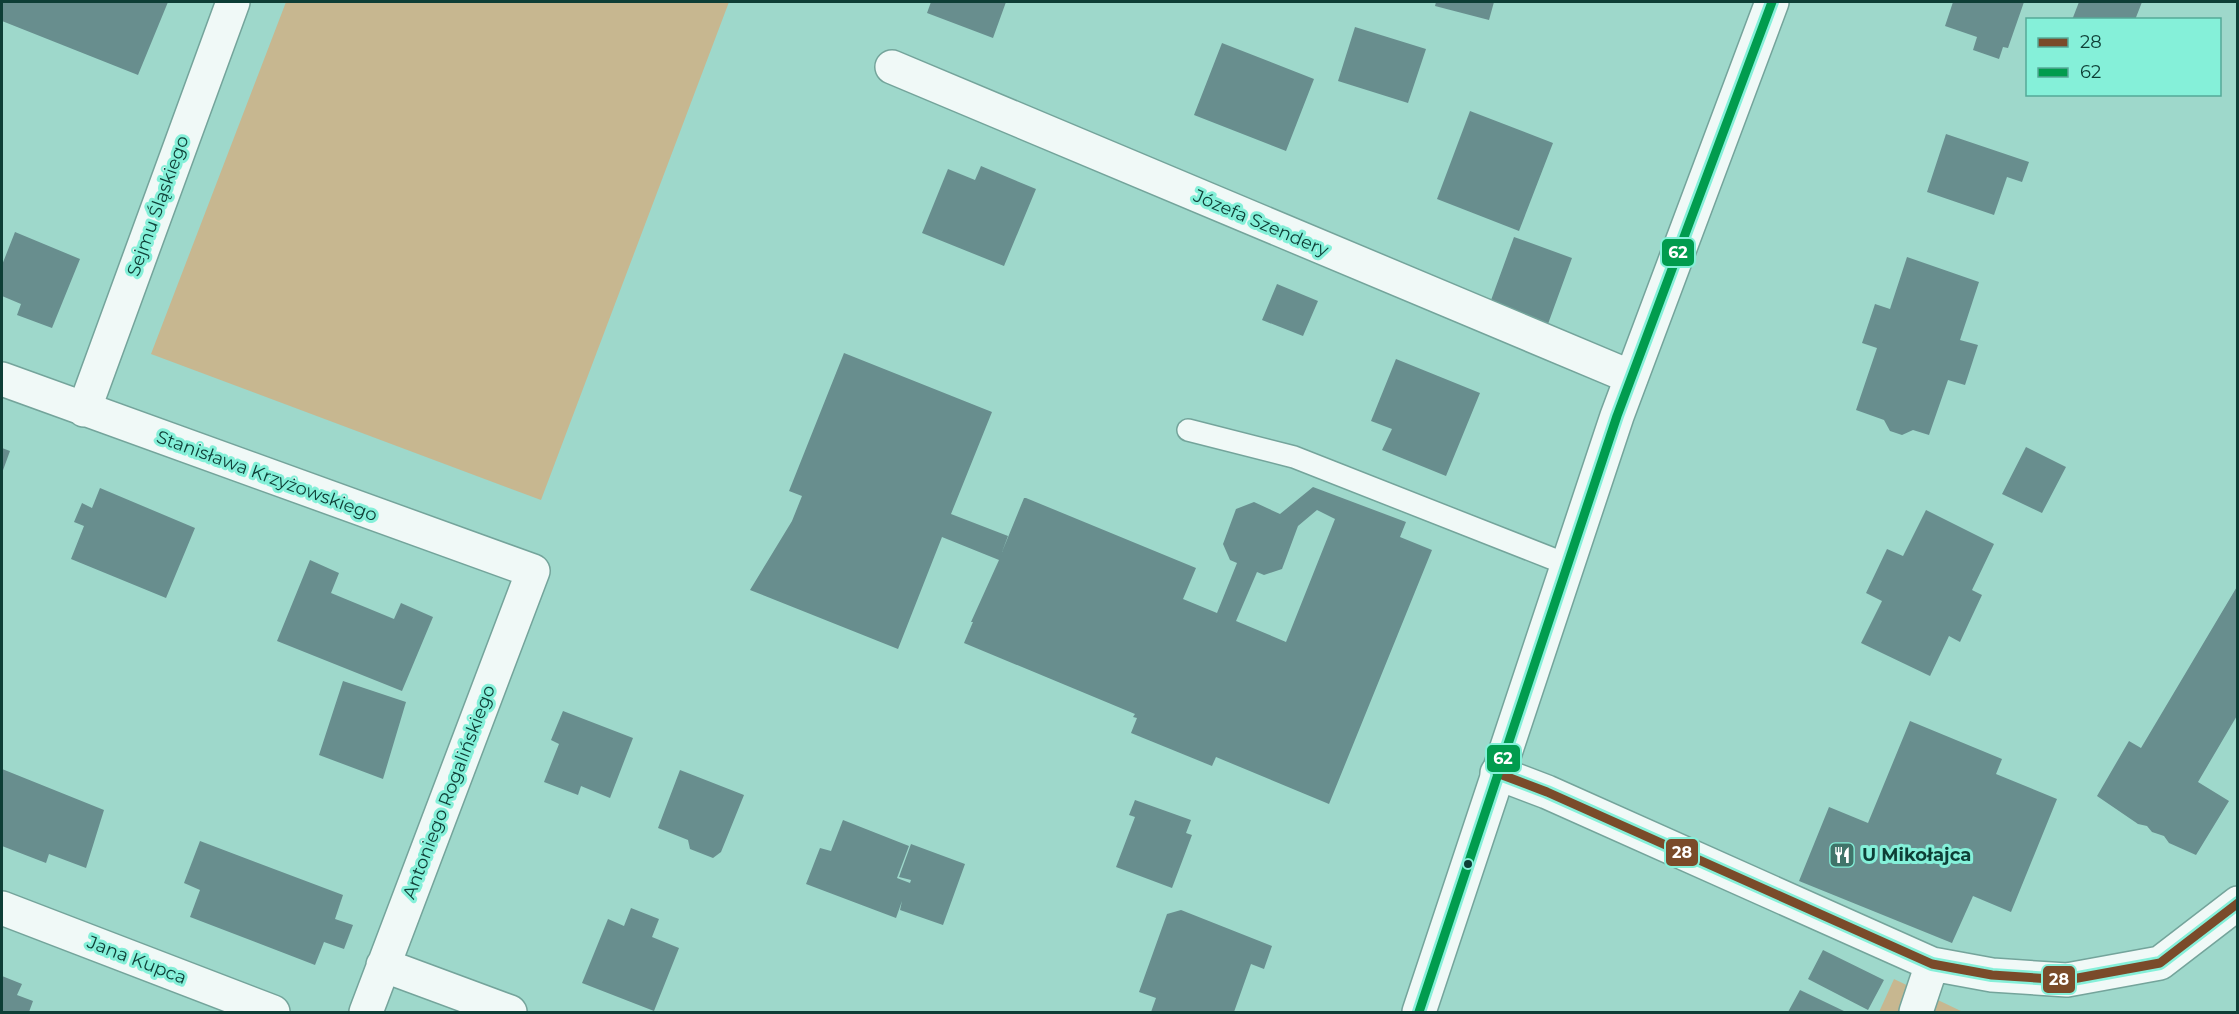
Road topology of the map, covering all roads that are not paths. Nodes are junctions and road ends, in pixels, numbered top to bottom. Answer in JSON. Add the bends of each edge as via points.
{"nodes":[{"id":1,"x":233,"y":2,"type":"edge"},
{"id":2,"x":1772,"y":2,"type":"edge"},
{"id":3,"x":892,"y":68,"type":"dead end"},
{"id":4,"x":1631,"y":377,"type":"junction"},
{"id":5,"x":2,"y":379,"type":"edge"},
{"id":6,"x":84,"y":410,"type":"junction"},
{"id":7,"x":1188,"y":430,"type":"dead end"},
{"id":8,"x":1566,"y":564,"type":"junction"},
{"id":9,"x":533,"y":571,"type":"joint"},
{"id":10,"x":1497,"y":773,"type":"junction"},
{"id":11,"x":2238,"y":903,"type":"edge"},
{"id":12,"x":2,"y":908,"type":"edge"},
{"id":13,"x":1932,"y":964,"type":"junction"},
{"id":14,"x":384,"y":965,"type":"junction"},
{"id":15,"x":273,"y":1012,"type":"edge"},
{"id":16,"x":366,"y":1012,"type":"edge"},
{"id":17,"x":510,"y":1012,"type":"edge"},
{"id":18,"x":1419,"y":1012,"type":"edge"},
{"id":19,"x":1916,"y":1012,"type":"edge"}],
"edges":[{"from":1,"to":6,"type":"street","name":"Sejmu Śląskiego"},
{"from":2,"to":4,"type":"street"},
{"from":3,"to":4,"type":"street","name":"Józefa Szendery"},
{"from":4,"to":8,"type":"street"},
{"from":5,"to":6,"type":"street","name":"Stanisława Krzyżowskiego"},
{"from":6,"to":9,"type":"street","name":"Stanisława Krzyżowskiego"},
{"from":7,"to":8,"type":"lane","via":[[1294,458]]},
{"from":8,"to":10,"type":"street"},
{"from":9,"to":14,"type":"street","name":"Antoniego Rogalińskiego"},
{"from":10,"to":13,"type":"street"},
{"from":10,"to":18,"type":"street"},
{"from":11,"to":13,"type":"street","via":[[2160,963],[2067,980],[1992,975]]},
{"from":12,"to":15,"type":"street","name":"Jana Kupca"},
{"from":13,"to":19,"type":"street"},
{"from":14,"to":16,"type":"street","name":"Antoniego Rogalińskiego"},
{"from":14,"to":17,"type":"street"}]}
